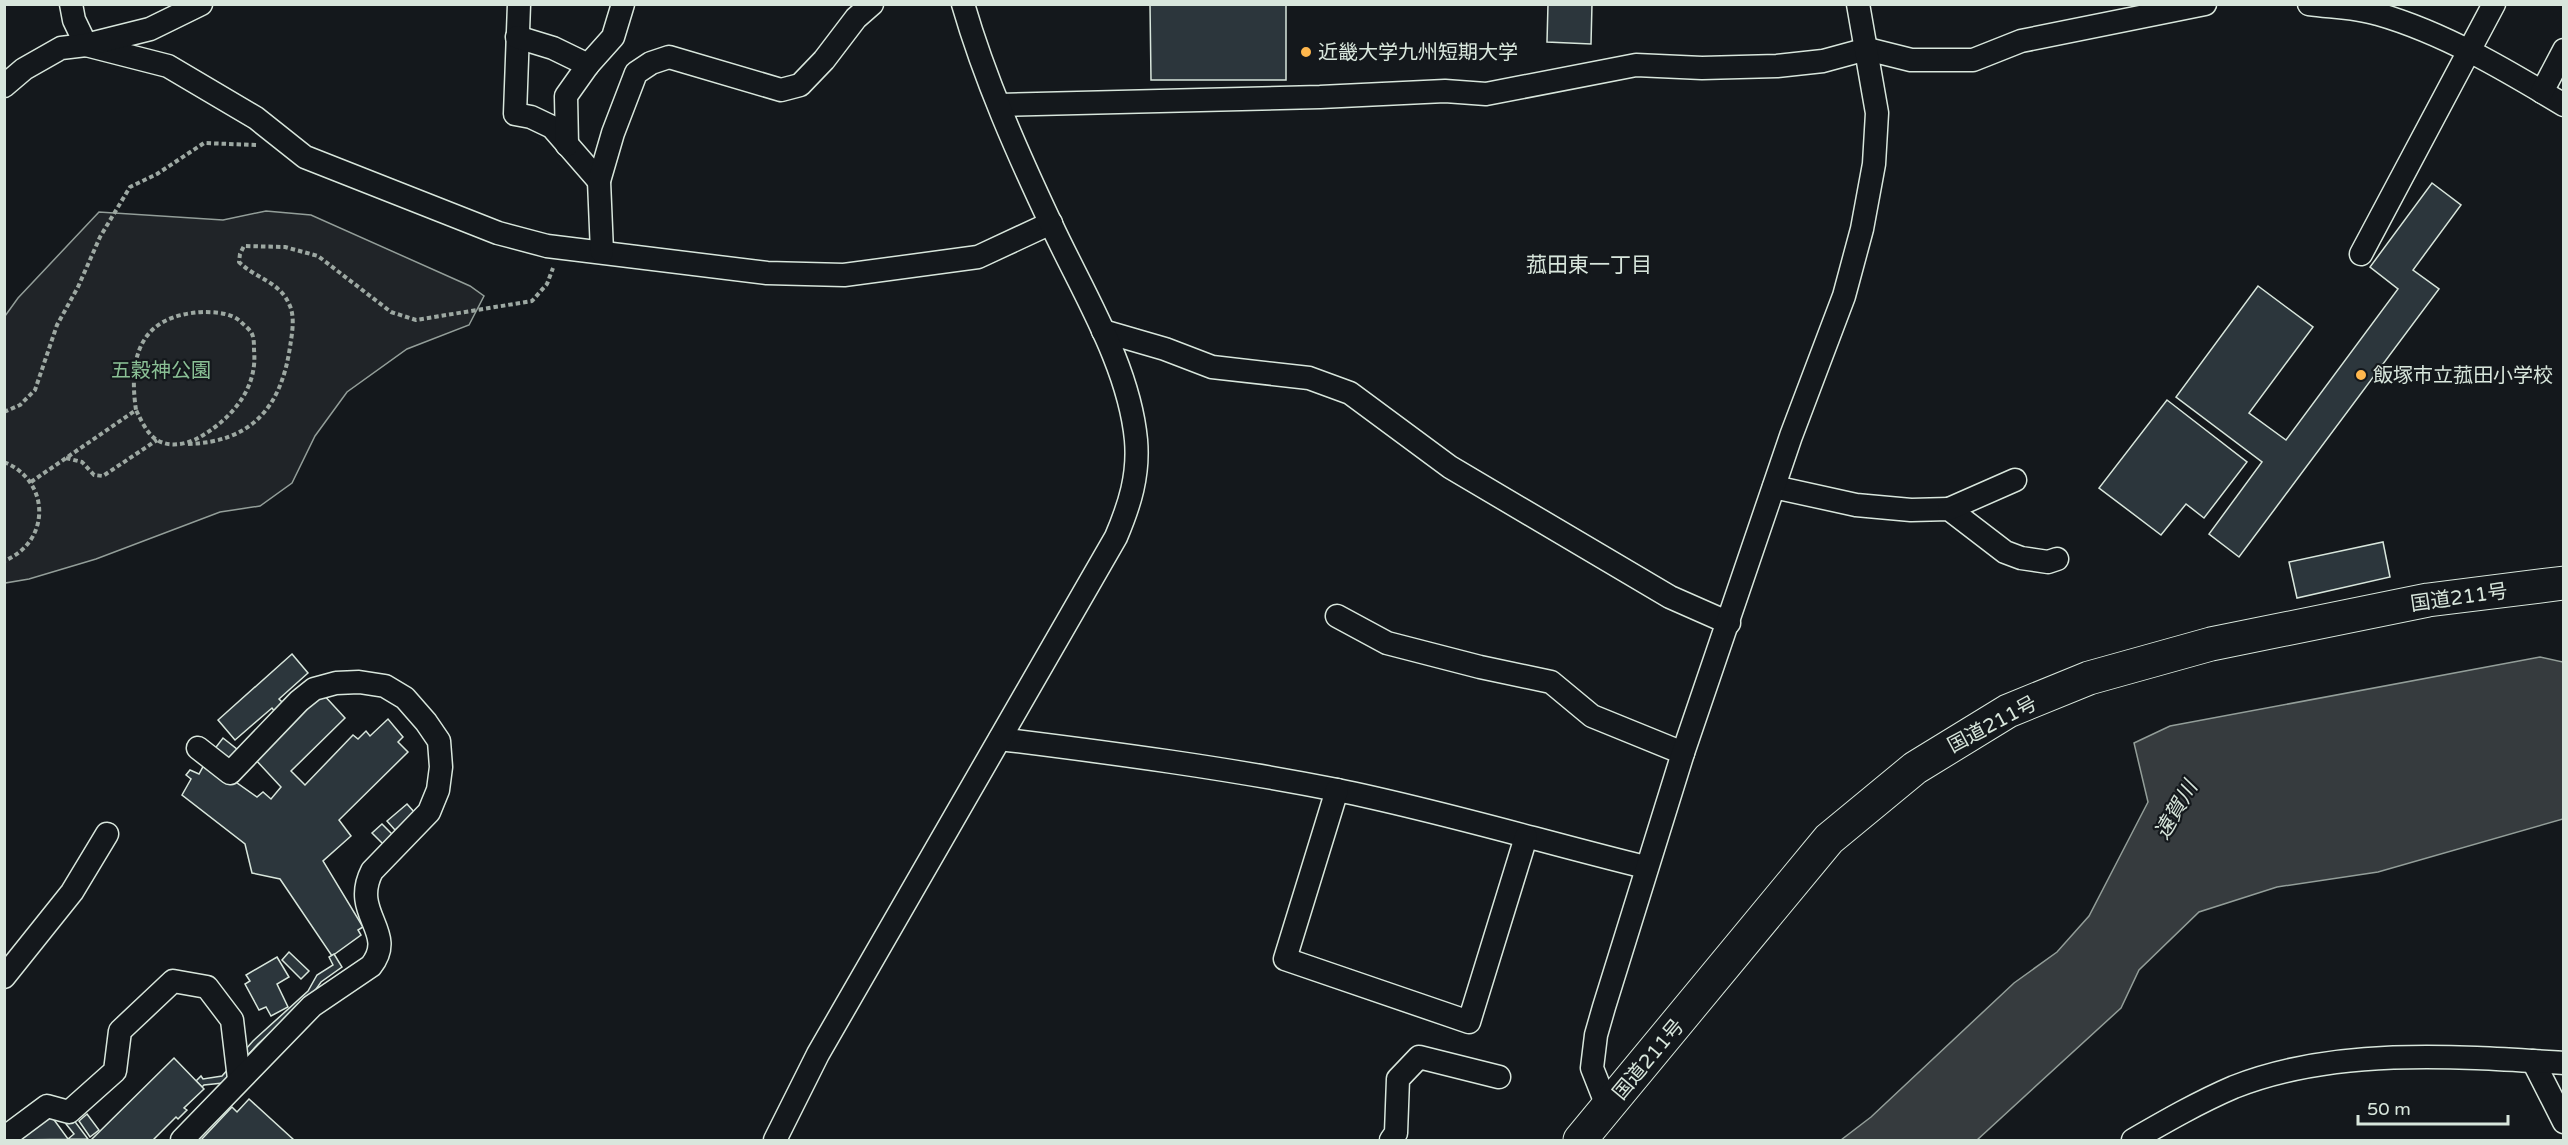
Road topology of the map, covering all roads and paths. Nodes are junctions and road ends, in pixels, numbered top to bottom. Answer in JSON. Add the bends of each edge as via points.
{"nodes":[{"id":1,"x":71,"y":4,"type":"edge"},
{"id":2,"x":201,"y":4,"type":"edge"},
{"id":3,"x":519,"y":4,"type":"edge"},
{"id":4,"x":623,"y":4,"type":"edge"},
{"id":5,"x":872,"y":4,"type":"edge"},
{"id":6,"x":963,"y":4,"type":"edge"},
{"id":7,"x":1858,"y":4,"type":"edge"},
{"id":8,"x":2309,"y":4,"type":"edge"},
{"id":9,"x":2494,"y":4,"type":"edge"},
{"id":10,"x":2191,"y":6,"type":"edge"},
{"id":11,"x":2378,"y":9,"type":"edge"},
{"id":12,"x":517,"y":37,"type":"junction"},
{"id":13,"x":86,"y":45,"type":"junction"},
{"id":14,"x":1867,"y":49,"type":"junction"},
{"id":15,"x":2564,"y":50,"type":"edge"},
{"id":16,"x":2468,"y":51,"type":"junction"},
{"id":17,"x":588,"y":65,"type":"junction"},
{"id":18,"x":4,"y":86,"type":"edge"},
{"id":19,"x":2541,"y":92,"type":"junction"},
{"id":20,"x":1000,"y":105,"type":"junction"},
{"id":21,"x":2564,"y":105,"type":"edge"},
{"id":22,"x":567,"y":145,"type":"junction"},
{"id":23,"x":263,"y":149,"type":"dead end"},
{"id":24,"x":599,"y":181,"type":"junction"},
{"id":25,"x":1051,"y":224,"type":"junction"},
{"id":26,"x":560,"y":247,"type":"junction"},
{"id":27,"x":602,"y":252,"type":"junction"},
{"id":28,"x":2361,"y":254,"type":"dead end"},
{"id":29,"x":1103,"y":331,"type":"junction"},
{"id":30,"x":136,"y":410,"type":"junction"},
{"id":31,"x":4,"y":412,"type":"edge"},
{"id":32,"x":157,"y":440,"type":"junction"},
{"id":33,"x":188,"y":444,"type":"junction"},
{"id":34,"x":66,"y":458,"type":"junction"},
{"id":35,"x":4,"y":462,"type":"edge"},
{"id":36,"x":2015,"y":480,"type":"dead end"},
{"id":37,"x":31,"y":482,"type":"junction"},
{"id":38,"x":1774,"y":488,"type":"junction"},
{"id":39,"x":1949,"y":509,"type":"junction"},
{"id":40,"x":2057,"y":560,"type":"dead end"},
{"id":41,"x":4,"y":561,"type":"edge"},
{"id":42,"x":2564,"y":583,"type":"edge"},
{"id":43,"x":1337,"y":616,"type":"dead end"},
{"id":44,"x":1729,"y":623,"type":"junction"},
{"id":45,"x":1000,"y":739,"type":"junction"},
{"id":46,"x":198,"y":748,"type":"dead end"},
{"id":47,"x":1683,"y":753,"type":"junction"},
{"id":48,"x":1337,"y":790,"type":"junction"},
{"id":49,"x":107,"y":834,"type":"dead end"},
{"id":50,"x":1526,"y":837,"type":"junction"},
{"id":51,"x":1645,"y":867,"type":"junction"},
{"id":52,"x":4,"y":976,"type":"edge"},
{"id":53,"x":2533,"y":1061,"type":"junction"},
{"id":54,"x":2564,"y":1064,"type":"edge"},
{"id":55,"x":1499,"y":1077,"type":"dead end"},
{"id":56,"x":239,"y":1079,"type":"junction"},
{"id":57,"x":1607,"y":1106,"type":"junction"},
{"id":58,"x":2564,"y":1122,"type":"edge"},
{"id":59,"x":4,"y":1138,"type":"edge"},
{"id":60,"x":182,"y":1140,"type":"edge"},
{"id":61,"x":775,"y":1140,"type":"edge"},
{"id":62,"x":1391,"y":1140,"type":"edge"},
{"id":63,"x":1580,"y":1140,"type":"edge"},
{"id":64,"x":2133,"y":1140,"type":"edge"}],
"edges":[{"from":1,"to":13,"type":"street"},
{"from":2,"to":13,"type":"street","via":[[150,29]]},
{"from":3,"to":12,"type":"street"},
{"from":4,"to":17,"type":"street","via":[[613,37]]},
{"from":5,"to":24,"type":"street","via":[[800,85],[781,90],[669,57],[651,63],[636,73]]},
{"from":6,"to":20,"type":"street"},
{"from":7,"to":14,"type":"street"},
{"from":8,"to":11,"type":"street"},
{"from":9,"to":16,"type":"street"},
{"from":10,"to":14,"type":"street","via":[[2021,41],[1973,60],[1911,60]]},
{"from":11,"to":16,"type":"street"},
{"from":12,"to":17,"type":"street"},
{"from":12,"to":22,"type":"street","via":[[515,114],[552,127]]},
{"from":13,"to":18,"type":"street","via":[[61,48],[24,69]]},
{"from":13,"to":26,"type":"street","via":[[168,66],[256,117],[305,157],[498,233]]},
{"from":14,"to":20,"type":"street","via":[[1823,61],[1777,66],[1636,65],[1486,94],[1444,91]]},
{"from":14,"to":38,"type":"street","via":[[1877,113],[1874,164],[1862,229],[1844,296]]},
{"from":15,"to":19,"type":"street"},
{"from":16,"to":19,"type":"street"},
{"from":16,"to":28,"type":"street"},
{"from":17,"to":22,"type":"street","via":[[566,96]]},
{"from":19,"to":21,"type":"street"},
{"from":20,"to":25,"type":"street"},
{"from":22,"to":24,"type":"street"},
{"from":23,"to":31,"type":"path","via":[[256,144],[204,143],[130,188],[100,237],[57,325],[34,390],[20,405]]},
{"from":24,"to":27,"type":"street"},
{"from":25,"to":27,"type":"street","via":[[978,257],[844,275],[767,273]]},
{"from":25,"to":29,"type":"street"},
{"from":26,"to":27,"type":"street"},
{"from":26,"to":33,"type":"path","via":[[547,284],[531,301],[416,320],[391,312],[318,256],[285,247],[244,246],[239,262],[280,288],[291,307],[292,330],[283,375],[273,401],[256,422],[234,437]]},
{"from":29,"to":44,"type":"street","via":[[1212,367],[1309,378],[1350,393],[1450,467],[1671,597]]},
{"from":29,"to":45,"type":"street","via":[[1130,402],[1136,440],[1136,480],[1116,537]]},
{"from":30,"to":32,"type":"path"},
{"from":30,"to":33,"type":"path","via":[[136,355],[144,338],[161,321],[207,312],[238,319],[253,333],[255,356],[245,393],[220,426]]},
{"from":30,"to":34,"type":"path"},
{"from":32,"to":33,"type":"path"},
{"from":32,"to":34,"type":"path","via":[[103,476],[94,476],[82,462]]},
{"from":34,"to":37,"type":"path"},
{"from":35,"to":37,"type":"path","via":[[15,466]]},
{"from":36,"to":39,"type":"street"},
{"from":37,"to":41,"type":"path","via":[[40,508],[38,524],[32,540],[21,552]]},
{"from":38,"to":39,"type":"street","via":[[1856,505]]},
{"from":38,"to":44,"type":"street"},
{"from":39,"to":40,"type":"street","via":[[2005,552],[2021,558]]},
{"from":42,"to":57,"type":"highway","name":"国道211号","via":[[2428,600],[2211,644],[2088,678],[2008,711],[1915,768],[1830,839]]},
{"from":43,"to":47,"type":"street","via":[[1387,643],[1551,682],[1592,716]]},
{"from":44,"to":47,"type":"street"},
{"from":45,"to":48,"type":"street","via":[[1227,769]]},
{"from":45,"to":61,"type":"street","via":[[818,1054]]},
{"from":46,"to":56,"type":"street","via":[[230,773],[314,689],[359,681],[385,686],[405,698],[439,741],[438,790],[429,812],[366,882],[365,898],[381,947],[378,957],[371,966],[312,1006]]},
{"from":47,"to":51,"type":"street"},
{"from":48,"to":50,"type":"street"},
{"from":48,"to":50,"type":"street","via":[[1285,959],[1468,1022]]},
{"from":49,"to":52,"type":"street","via":[[72,892]]},
{"from":50,"to":51,"type":"street"},
{"from":51,"to":57,"type":"street","via":[[1596,1035],[1592,1068]]},
{"from":53,"to":54,"type":"street"},
{"from":53,"to":58,"type":"street"},
{"from":53,"to":64,"type":"street","via":[[2406,1058],[2323,1063],[2235,1087]]},
{"from":55,"to":62,"type":"street","via":[[1419,1058],[1398,1079],[1396,1133]]},
{"from":56,"to":59,"type":"street","via":[[232,1020],[207,987],[173,981],[120,1031],[115,1071],[69,1112],[47,1106]]},
{"from":56,"to":60,"type":"street"},
{"from":57,"to":63,"type":"highway","name":"国道211号"}]}
